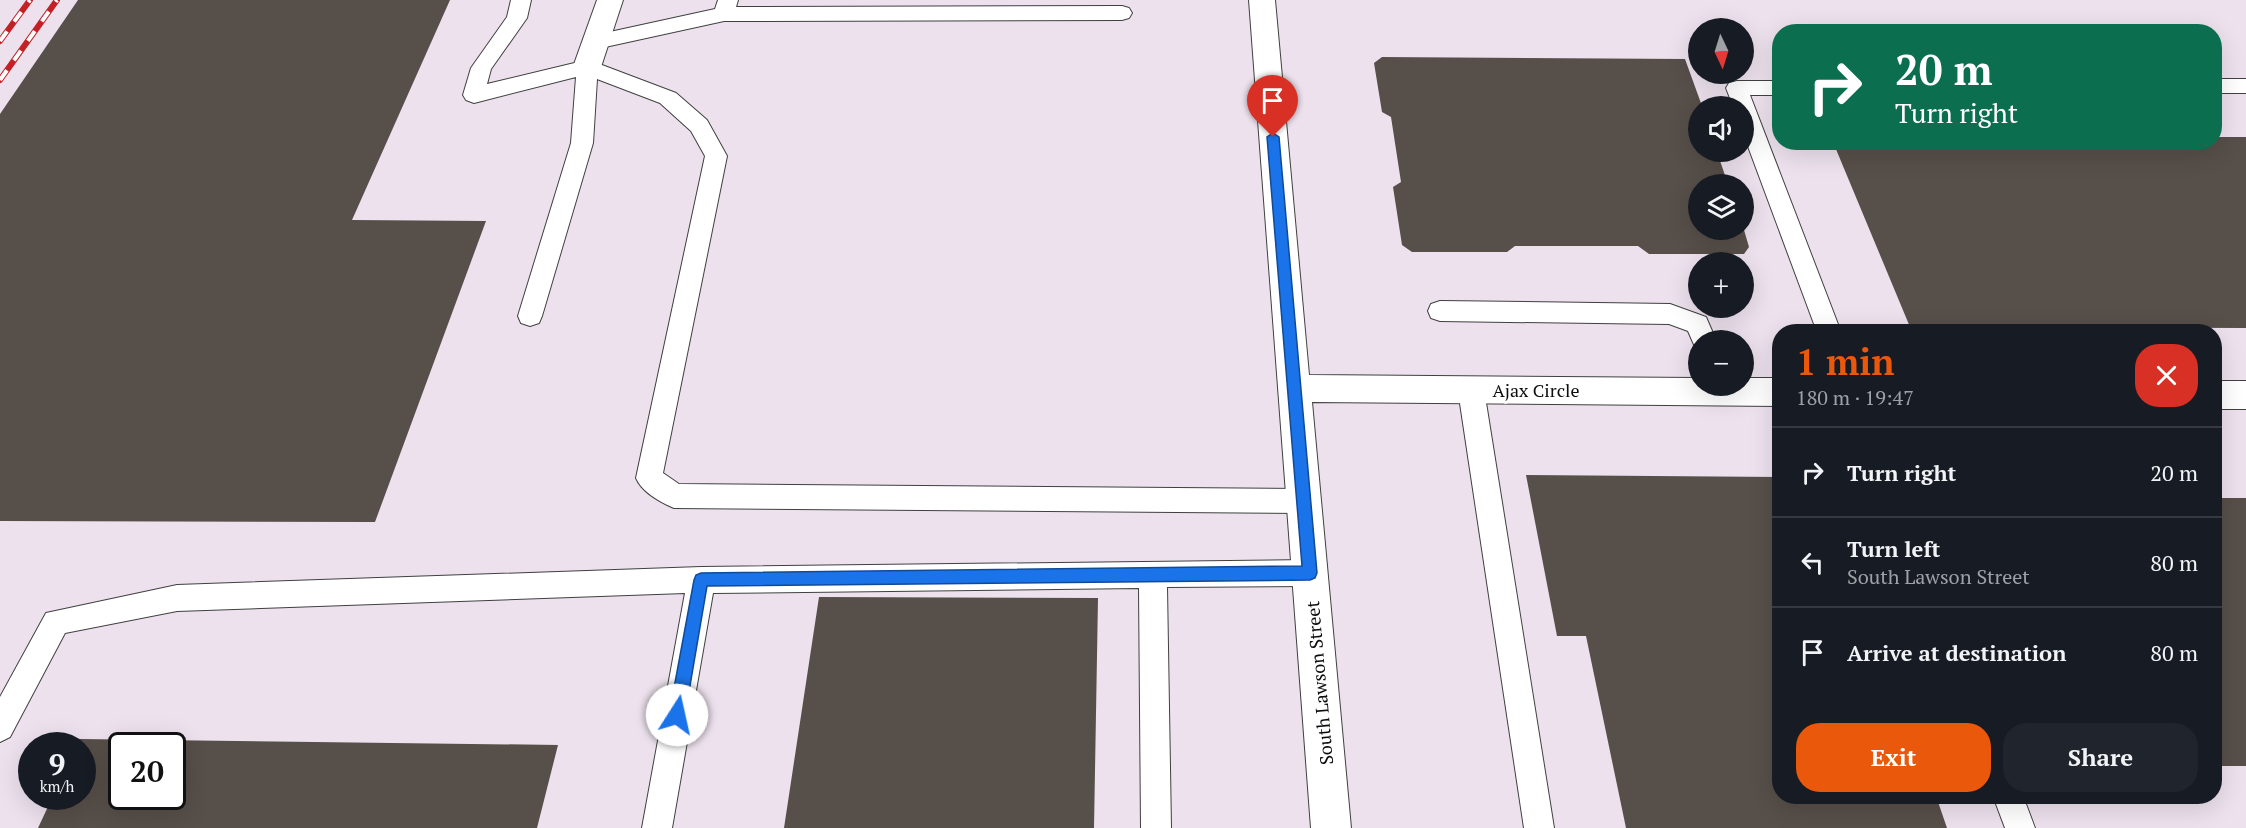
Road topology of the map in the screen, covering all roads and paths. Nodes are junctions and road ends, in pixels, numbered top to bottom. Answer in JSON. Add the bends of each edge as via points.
{"nodes":[{"id":1,"x":521,"y":0,"type":"edge"},
{"id":2,"x":610,"y":0,"type":"edge"},
{"id":3,"x":1262,"y":0,"type":"edge"},
{"id":4,"x":726,"y":7,"type":"edge"},
{"id":5,"x":1122,"y":13,"type":"dead end"},
{"id":6,"x":596,"y":42,"type":"junction"},
{"id":7,"x":587,"y":67,"type":"junction"},
{"id":8,"x":2222,"y":86,"type":"edge"},
{"id":9,"x":2246,"y":86,"type":"edge"},
{"id":10,"x":1772,"y":88,"type":"edge"},
{"id":11,"x":1440,"y":311,"type":"dead end"},
{"id":12,"x":530,"y":316,"type":"dead end"},
{"id":13,"x":1826,"y":324,"type":"edge"},
{"id":14,"x":1700,"y":330,"type":"edge"},
{"id":15,"x":1294,"y":388,"type":"junction"},
{"id":16,"x":1688,"y":389,"type":"edge"},
{"id":17,"x":1471,"y":390,"type":"junction"},
{"id":18,"x":1754,"y":391,"type":"edge"},
{"id":19,"x":1772,"y":392,"type":"edge"},
{"id":20,"x":2222,"y":395,"type":"edge"},
{"id":21,"x":2246,"y":395,"type":"edge"},
{"id":22,"x":1304,"y":501,"type":"junction"},
{"id":23,"x":1310,"y":573,"type":"junction"},
{"id":24,"x":1153,"y":575,"type":"junction"},
{"id":25,"x":701,"y":580,"type":"junction"},
{"id":26,"x":0,"y":727,"type":"edge"},
{"id":27,"x":2011,"y":804,"type":"edge"},
{"id":28,"x":657,"y":828,"type":"edge"},
{"id":29,"x":1156,"y":828,"type":"edge"},
{"id":30,"x":1331,"y":828,"type":"edge"},
{"id":31,"x":1539,"y":828,"type":"edge"},
{"id":32,"x":2020,"y":828,"type":"edge"}],
"edges":[{"from":1,"to":7,"type":"lane","via":[[517,18],[481,68],[474,95]]},
{"from":2,"to":6,"type":"street"},
{"from":3,"to":15,"type":"street","name":"South Lawson Street"},
{"from":4,"to":5,"type":"lane"},
{"from":4,"to":6,"type":"lane"},
{"from":6,"to":7,"type":"street"},
{"from":7,"to":12,"type":"lane","via":[[582,143]]},
{"from":7,"to":22,"type":"lane","via":[[668,98],[699,126],[716,156],[649,478],[674,496]]},
{"from":8,"to":9,"type":"lane"},
{"from":10,"to":13,"type":"lane","via":[[1737,88]]},
{"from":11,"to":14,"type":"lane","via":[[1670,314],[1697,324]]},
{"from":15,"to":17,"type":"street","name":"Ajax Circle"},
{"from":15,"to":22,"type":"street","name":"South Lawson Street"},
{"from":16,"to":17,"type":"street","name":"Ajax Circle"},
{"from":17,"to":31,"type":"lane"},
{"from":18,"to":19,"type":"street","name":"Ajax Circle"},
{"from":20,"to":21,"type":"street"},
{"from":22,"to":23,"type":"street","name":"South Lawson Street"},
{"from":23,"to":24,"type":"lane"},
{"from":23,"to":30,"type":"street","name":"South Lawson Street"},
{"from":24,"to":25,"type":"lane"},
{"from":24,"to":29,"type":"lane"},
{"from":25,"to":26,"type":"lane","via":[[177,598],[56,622]]},
{"from":25,"to":28,"type":"lane"},
{"from":27,"to":32,"type":"lane"}]}
